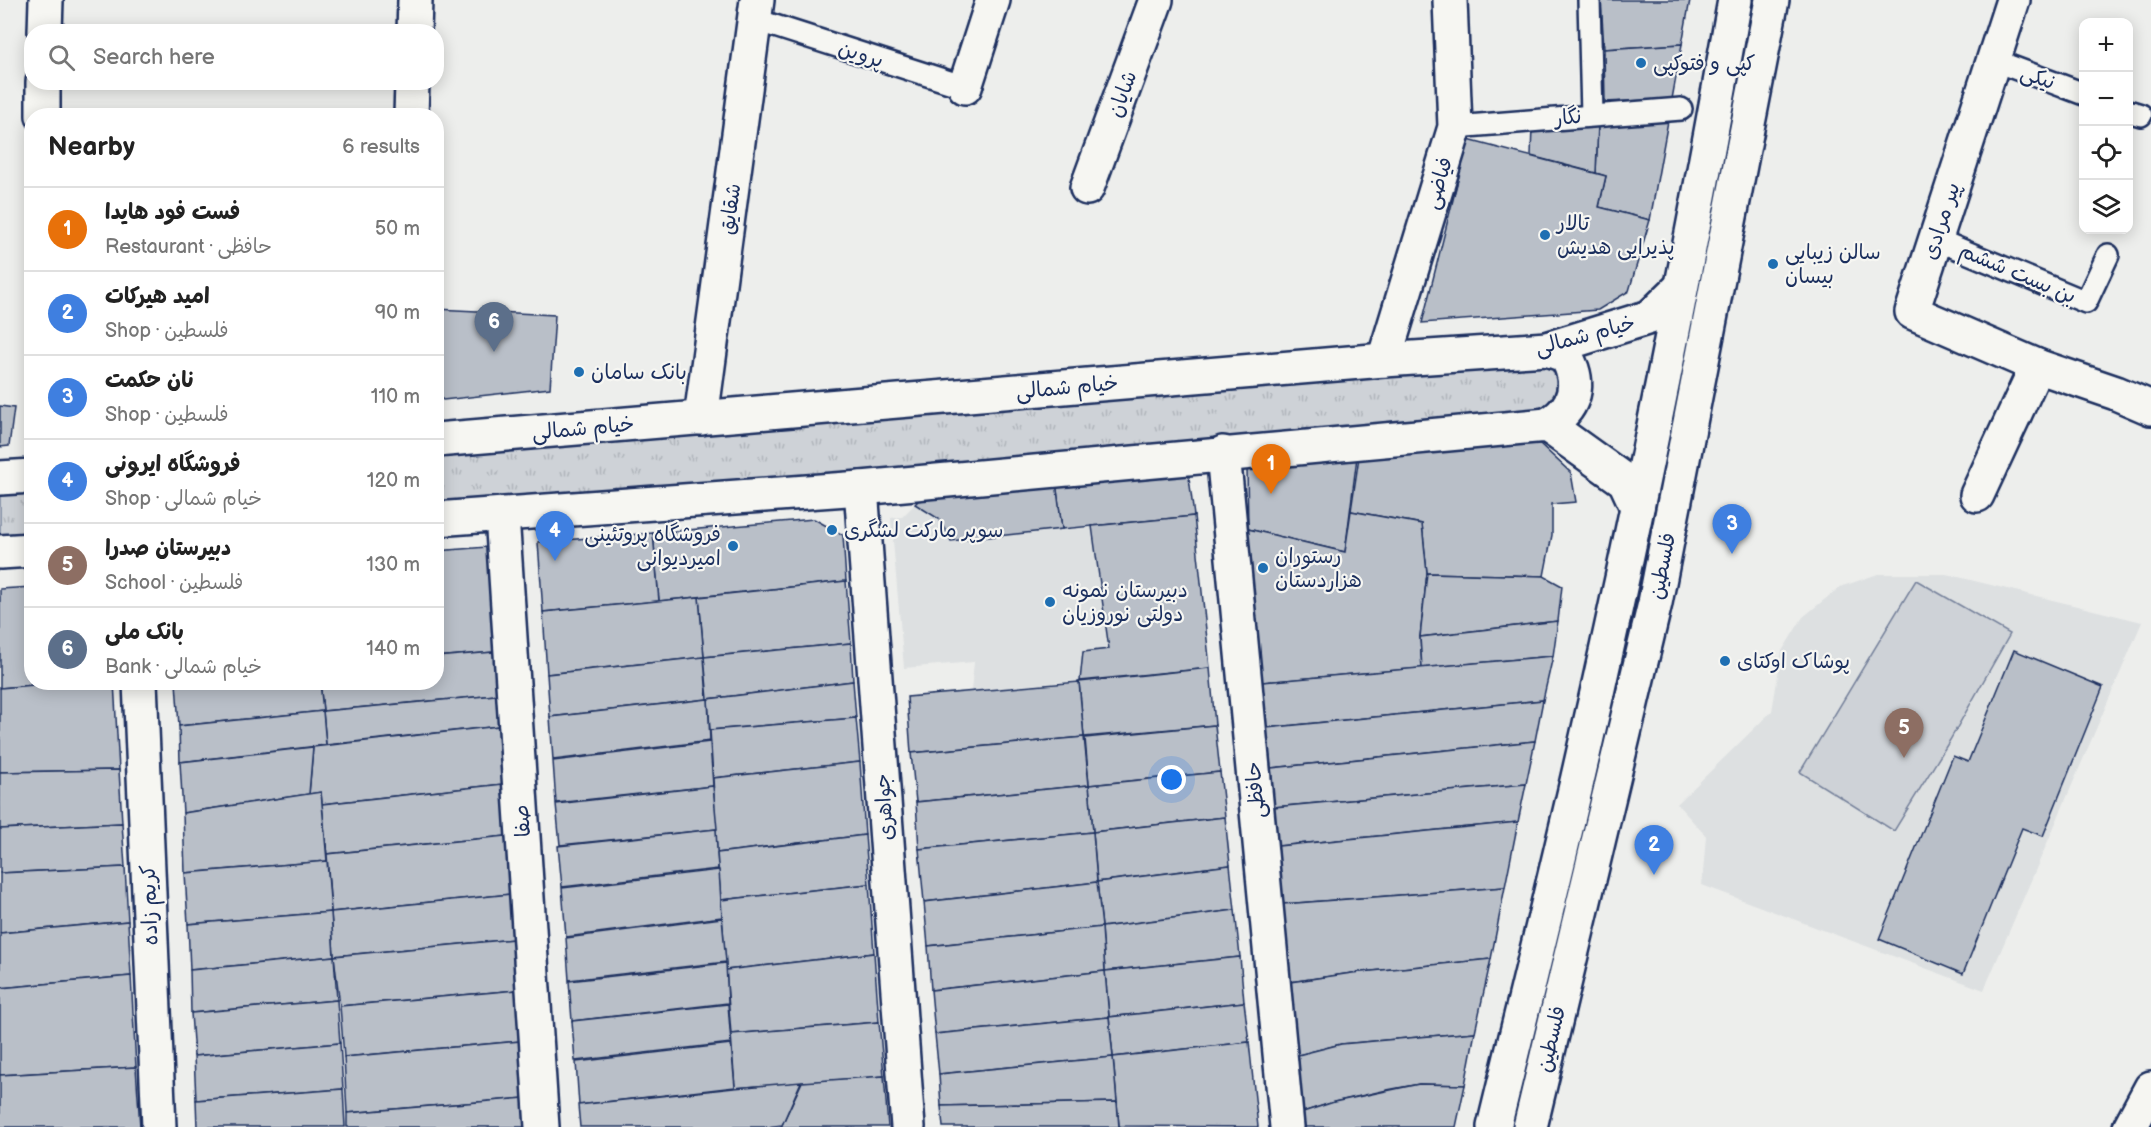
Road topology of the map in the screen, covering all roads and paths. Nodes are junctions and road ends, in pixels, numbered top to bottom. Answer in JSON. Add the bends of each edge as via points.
{"nodes":[{"id":1,"x":46,"y":0,"type":"edge"},
{"id":2,"x":415,"y":0,"type":"edge"},
{"id":3,"x":993,"y":0,"type":"edge"},
{"id":4,"x":1155,"y":0,"type":"edge"},
{"id":5,"x":1450,"y":0,"type":"edge"},
{"id":6,"x":1589,"y":0,"type":"edge"},
{"id":7,"x":1735,"y":0,"type":"edge"},
{"id":8,"x":1772,"y":0,"type":"edge"},
{"id":9,"x":2013,"y":0,"type":"edge"},
{"id":10,"x":757,"y":10,"type":"edge"},
{"id":11,"x":45,"y":24,"type":"edge"},
{"id":12,"x":414,"y":24,"type":"edge"},
{"id":13,"x":1993,"y":60,"type":"junction"},
{"id":14,"x":965,"y":87,"type":"joint"},
{"id":15,"x":44,"y":90,"type":"edge"},
{"id":16,"x":412,"y":90,"type":"edge"},
{"id":17,"x":2079,"y":92,"type":"edge"},
{"id":18,"x":43,"y":108,"type":"edge"},
{"id":19,"x":411,"y":108,"type":"edge"},
{"id":20,"x":1681,"y":110,"type":"dead end"},
{"id":21,"x":1593,"y":115,"type":"junction"},
{"id":22,"x":1455,"y":128,"type":"junction"},
{"id":23,"x":1087,"y":188,"type":"dead end"},
{"id":24,"x":1935,"y":239,"type":"junction"},
{"id":25,"x":2108,"y":255,"type":"dead end"},
{"id":26,"x":1681,"y":287,"type":"junction"},
{"id":27,"x":1547,"y":349,"type":"junction"},
{"id":28,"x":1384,"y":360,"type":"junction"},
{"id":29,"x":2037,"y":366,"type":"junction"},
{"id":30,"x":2151,"y":408,"type":"edge"},
{"id":31,"x":701,"y":418,"type":"junction"},
{"id":32,"x":1547,"y":425,"type":"junction"},
{"id":33,"x":444,"y":439,"type":"edge"},
{"id":34,"x":1223,"y":453,"type":"junction"},
{"id":35,"x":24,"y":476,"type":"edge"},
{"id":36,"x":0,"y":478,"type":"edge"},
{"id":37,"x":861,"y":488,"type":"junction"},
{"id":38,"x":1977,"y":495,"type":"dead end"},
{"id":39,"x":1637,"y":507,"type":"junction"},
{"id":40,"x":502,"y":514,"type":"junction"},
{"id":41,"x":444,"y":518,"type":"edge"},
{"id":42,"x":24,"y":550,"type":"edge"},
{"id":43,"x":0,"y":552,"type":"edge"},
{"id":44,"x":140,"y":690,"type":"edge"},
{"id":45,"x":2151,"y":1088,"type":"edge"},
{"id":46,"x":159,"y":1127,"type":"edge"},
{"id":47,"x":542,"y":1127,"type":"edge"},
{"id":48,"x":908,"y":1127,"type":"edge"},
{"id":49,"x":1287,"y":1127,"type":"edge"},
{"id":50,"x":1494,"y":1127,"type":"edge"},
{"id":51,"x":1530,"y":1127,"type":"edge"},
{"id":52,"x":2130,"y":1127,"type":"edge"}],
"edges":[{"from":1,"to":11,"type":"main road"},
{"from":2,"to":12,"type":"main road"},
{"from":3,"to":14,"type":"main road"},
{"from":4,"to":23,"type":"main road","name":"شایان"},
{"from":5,"to":22,"type":"main road","name":"فیاضی"},
{"from":6,"to":21,"type":"lane"},
{"from":7,"to":26,"type":"main road","name":"فلسطین"},
{"from":8,"to":51,"type":"main road","name":"فلسطین","via":[[1655,603]]},
{"from":9,"to":13,"type":"main road","name":"پیر مرادی"},
{"from":10,"to":14,"type":"lane","name":"پروین"},
{"from":10,"to":31,"type":"main road","name":"شقایق"},
{"from":13,"to":17,"type":"lane","name":"نیکی"},
{"from":13,"to":24,"type":"main road","name":"پیر مرادی"},
{"from":15,"to":18,"type":"main road"},
{"from":16,"to":19,"type":"main road"},
{"from":20,"to":21,"type":"lane","name":"نگار"},
{"from":21,"to":22,"type":"lane","name":"نگار"},
{"from":22,"to":28,"type":"main road","name":"فیاضی"},
{"from":24,"to":25,"type":"lane","name":"بن بست ششم","via":[[2086,302]]},
{"from":24,"to":29,"type":"main road","name":"پیر مرادی","via":[[1912,312]]},
{"from":26,"to":27,"type":"main road","name":"خیام شمالی","via":[[1650,317]]},
{"from":26,"to":39,"type":"main road","name":"فلسطین"},
{"from":27,"to":28,"type":"main road","name":"خیام شمالی"},
{"from":27,"to":32,"type":"main road","via":[[1567,359],[1574,375],[1574,393],[1562,416]]},
{"from":28,"to":31,"type":"main road","name":"خیام شمالی"},
{"from":29,"to":30,"type":"main road"},
{"from":29,"to":38,"type":"main road"},
{"from":31,"to":33,"type":"main road","name":"خیام شمالی"},
{"from":32,"to":34,"type":"main road"},
{"from":32,"to":39,"type":"main road","via":[[1624,481]]},
{"from":34,"to":37,"type":"main road"},
{"from":34,"to":49,"type":"main road","name":"حافظی"},
{"from":35,"to":36,"type":"main road"},
{"from":37,"to":40,"type":"main road"},
{"from":37,"to":48,"type":"main road","name":"جواهری"},
{"from":39,"to":50,"type":"main road","name":"فلسطین","via":[[1584,754]]},
{"from":40,"to":41,"type":"main road"},
{"from":40,"to":47,"type":"main road","name":"صفا"},
{"from":42,"to":43,"type":"main road"},
{"from":44,"to":46,"type":"main road","name":"کریم زاده"},
{"from":45,"to":52,"type":"main road"}]}
